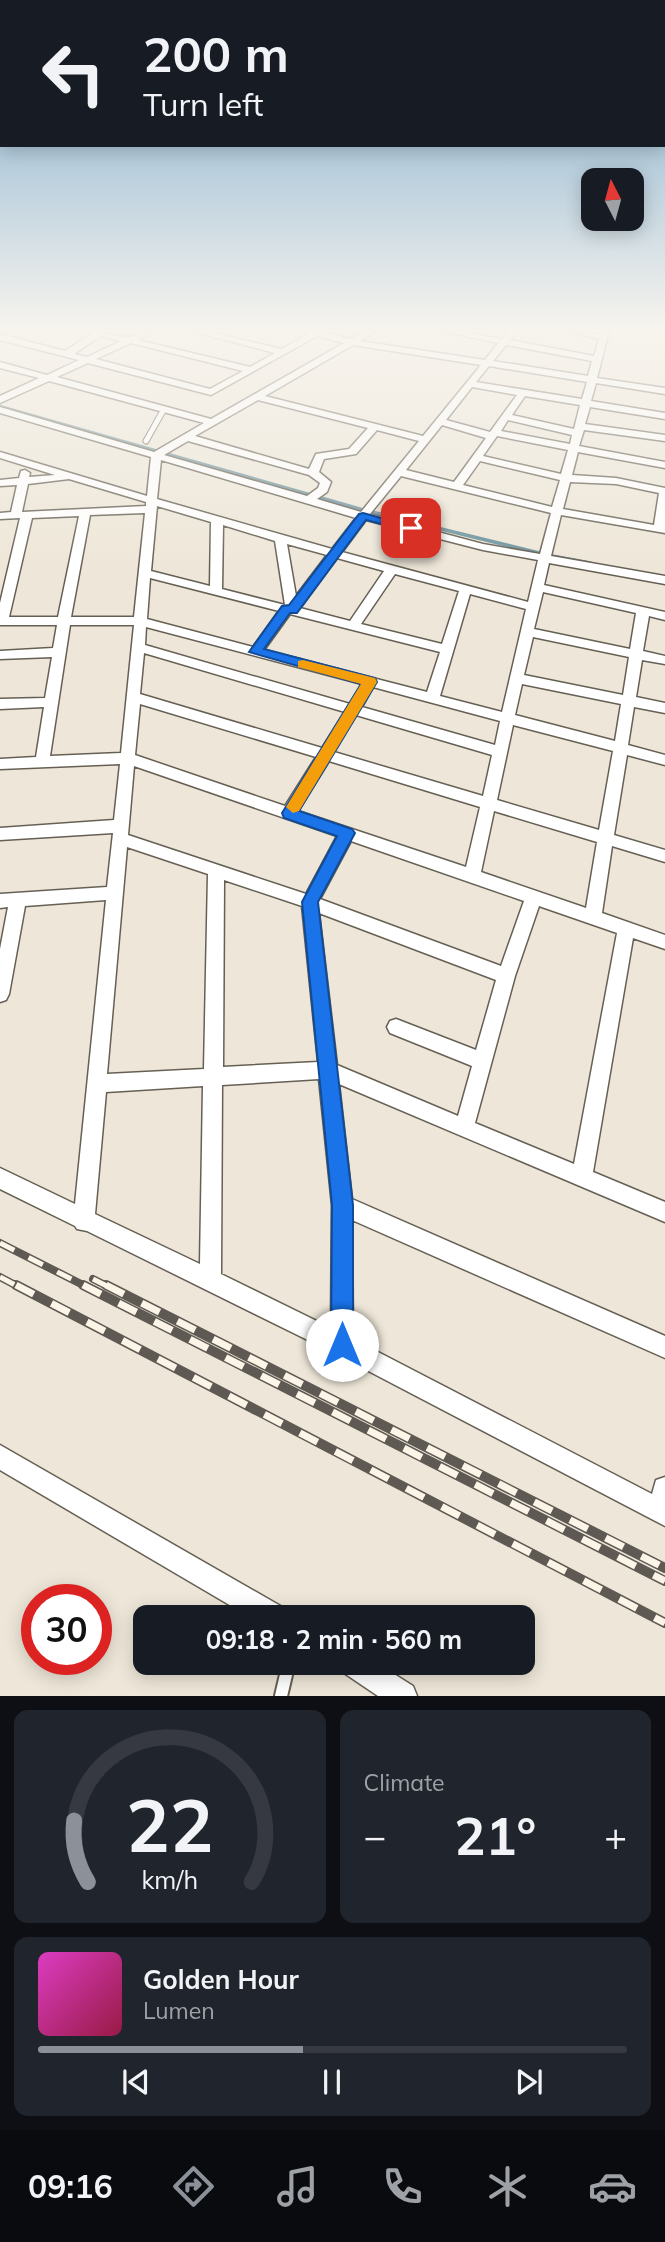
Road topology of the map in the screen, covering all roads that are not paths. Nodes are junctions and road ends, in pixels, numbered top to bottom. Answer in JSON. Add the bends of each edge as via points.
{"nodes":[{"id":1,"x":0,"y":410,"type":"edge"},
{"id":2,"x":36,"y":410,"type":"edge"},
{"id":3,"x":163,"y":410,"type":"edge"},
{"id":4,"x":168,"y":410,"type":"edge"},
{"id":5,"x":233,"y":410,"type":"edge"},
{"id":6,"x":310,"y":410,"type":"edge"},
{"id":7,"x":449,"y":410,"type":"edge"},
{"id":8,"x":511,"y":410,"type":"edge"},
{"id":9,"x":584,"y":410,"type":"edge"},
{"id":10,"x":626,"y":410,"type":"edge"},
{"id":11,"x":665,"y":416,"type":"edge"},
{"id":12,"x":506,"y":417,"type":"junction"},
{"id":13,"x":211,"y":422,"type":"junction"},
{"id":14,"x":440,"y":422,"type":"junction"},
{"id":15,"x":375,"y":426,"type":"junction"},
{"id":16,"x":579,"y":430,"type":"junction"},
{"id":17,"x":494,"y":434,"type":"junction"},
{"id":18,"x":186,"y":437,"type":"junction"},
{"id":19,"x":665,"y":438,"type":"edge"},
{"id":20,"x":424,"y":439,"type":"junction"},
{"id":21,"x":146,"y":441,"type":"junction"},
{"id":22,"x":573,"y":449,"type":"junction"},
{"id":23,"x":161,"y":452,"type":"junction"},
{"id":24,"x":0,"y":454,"type":"edge"},
{"id":25,"x":478,"y":458,"type":"junction"},
{"id":26,"x":28,"y":463,"type":"junction"},
{"id":27,"x":665,"y":465,"type":"edge"},
{"id":28,"x":400,"y":472,"type":"junction"},
{"id":29,"x":313,"y":473,"type":"junction"},
{"id":30,"x":74,"y":476,"type":"junction"},
{"id":31,"x":564,"y":478,"type":"junction"},
{"id":32,"x":23,"y":482,"type":"junction"},
{"id":33,"x":0,"y":483,"type":"edge"},
{"id":34,"x":457,"y":486,"type":"junction"},
{"id":35,"x":665,"y":491,"type":"edge"},
{"id":36,"x":308,"y":500,"type":"junction"},
{"id":37,"x":151,"y":504,"type":"junction"},
{"id":38,"x":556,"y":511,"type":"junction"},
{"id":39,"x":85,"y":512,"type":"junction"},
{"id":40,"x":22,"y":515,"type":"junction"},
{"id":41,"x":0,"y":516,"type":"edge"},
{"id":42,"x":363,"y":516,"type":"junction"},
{"id":43,"x":217,"y":519,"type":"junction"},
{"id":44,"x":662,"y":529,"type":"edge"},
{"id":45,"x":280,"y":539,"type":"junction"},
{"id":46,"x":335,"y":555,"type":"junction"},
{"id":47,"x":544,"y":559,"type":"junction"},
{"id":48,"x":391,"y":570,"type":"junction"},
{"id":49,"x":145,"y":573,"type":"junction"},
{"id":50,"x":665,"y":580,"type":"edge"},
{"id":51,"x":537,"y":587,"type":"junction"},
{"id":52,"x":216,"y":591,"type":"junction"},
{"id":53,"x":465,"y":591,"type":"junction"},
{"id":54,"x":533,"y":607,"type":"junction"},
{"id":55,"x":290,"y":609,"type":"junction"},
{"id":56,"x":643,"y":612,"type":"junction"},
{"id":57,"x":665,"y":616,"type":"edge"},
{"id":58,"x":1,"y":621,"type":"edge"},
{"id":59,"x":64,"y":621,"type":"junction"},
{"id":60,"x":140,"y":621,"type":"junction"},
{"id":61,"x":353,"y":626,"type":"junction"},
{"id":62,"x":527,"y":632,"type":"junction"},
{"id":63,"x":138,"y":647,"type":"junction"},
{"id":64,"x":448,"y":650,"type":"junction"},
{"id":65,"x":60,"y":652,"type":"junction"},
{"id":66,"x":256,"y":652,"type":"junction"},
{"id":67,"x":0,"y":654,"type":"edge"},
{"id":68,"x":635,"y":654,"type":"junction"},
{"id":69,"x":665,"y":660,"type":"edge"},
{"id":70,"x":517,"y":678,"type":"junction"},
{"id":71,"x":370,"y":682,"type":"junction"},
{"id":72,"x":133,"y":696,"type":"junction"},
{"id":73,"x":432,"y":698,"type":"junction"},
{"id":74,"x":53,"y":702,"type":"junction"},
{"id":75,"x":628,"y":702,"type":"junction"},
{"id":76,"x":0,"y":704,"type":"edge"},
{"id":77,"x":665,"y":708,"type":"edge"},
{"id":78,"x":353,"y":709,"type":"junction"},
{"id":79,"x":507,"y":719,"type":"junction"},
{"id":80,"x":620,"y":748,"type":"junction"},
{"id":81,"x":500,"y":752,"type":"junction"},
{"id":82,"x":325,"y":754,"type":"junction"},
{"id":83,"x":127,"y":758,"type":"junction"},
{"id":84,"x":665,"y":760,"type":"edge"},
{"id":85,"x":42,"y":762,"type":"junction"},
{"id":86,"x":0,"y":764,"type":"edge"},
{"id":87,"x":488,"y":804,"type":"junction"},
{"id":88,"x":289,"y":813,"type":"junction"},
{"id":89,"x":120,"y":832,"type":"junction"},
{"id":90,"x":347,"y":833,"type":"junction"},
{"id":91,"x":0,"y":834,"type":"edge"},
{"id":92,"x":607,"y":839,"type":"junction"},
{"id":93,"x":665,"y":856,"type":"edge"},
{"id":94,"x":216,"y":871,"type":"junction"},
{"id":95,"x":472,"y":876,"type":"junction"},
{"id":96,"x":115,"y":893,"type":"junction"},
{"id":97,"x":534,"y":897,"type":"junction"},
{"id":98,"x":9,"y":901,"type":"edge"},
{"id":99,"x":310,"y":902,"type":"junction"},
{"id":100,"x":593,"y":917,"type":"junction"},
{"id":101,"x":626,"y":928,"type":"junction"},
{"id":102,"x":665,"y":942,"type":"edge"},
{"id":103,"x":506,"y":976,"type":"junction"},
{"id":104,"x":0,"y":994,"type":"edge"},
{"id":105,"x":396,"y":1027,"type":"dead end"},
{"id":106,"x":481,"y":1061,"type":"junction"},
{"id":107,"x":326,"y":1070,"type":"junction"},
{"id":108,"x":213,"y":1077,"type":"junction"},
{"id":109,"x":97,"y":1084,"type":"junction"},
{"id":110,"x":464,"y":1128,"type":"junction"},
{"id":111,"x":582,"y":1176,"type":"junction"},
{"id":112,"x":0,"y":1178,"type":"edge"},
{"id":113,"x":342,"y":1205,"type":"junction"},
{"id":114,"x":665,"y":1212,"type":"edge"},
{"id":115,"x":84,"y":1222,"type":"junction"},
{"id":116,"x":210,"y":1282,"type":"junction"},
{"id":117,"x":342,"y":1345,"type":"junction"},
{"id":118,"x":665,"y":1346,"type":"edge"},
{"id":119,"x":0,"y":1457,"type":"edge"},
{"id":120,"x":664,"y":1505,"type":"edge"},
{"id":121,"x":254,"y":1605,"type":"edge"},
{"id":122,"x":286,"y":1675,"type":"edge"},
{"id":123,"x":370,"y":1675,"type":"edge"},
{"id":124,"x":281,"y":1696,"type":"edge"},
{"id":125,"x":403,"y":1696,"type":"edge"}],
"edges":[{"from":1,"to":23,"type":"street"},
{"from":2,"to":21,"type":"street"},
{"from":3,"to":21,"type":"lane"},
{"from":4,"to":13,"type":"street"},
{"from":5,"to":13,"type":"street"},
{"from":6,"to":15,"type":"street"},
{"from":7,"to":14,"type":"street"},
{"from":8,"to":12,"type":"street"},
{"from":9,"to":16,"type":"street"},
{"from":10,"to":11,"type":"street"},
{"from":12,"to":16,"type":"street"},
{"from":12,"to":17,"type":"street"},
{"from":13,"to":18,"type":"street"},
{"from":14,"to":17,"type":"street"},
{"from":14,"to":20,"type":"street"},
{"from":15,"to":20,"type":"street"},
{"from":15,"to":29,"type":"street","via":[[352,452],[320,456]]},
{"from":16,"to":19,"type":"street"},
{"from":16,"to":22,"type":"street"},
{"from":17,"to":22,"type":"street"},
{"from":17,"to":25,"type":"street"},
{"from":18,"to":23,"type":"street"},
{"from":18,"to":29,"type":"street"},
{"from":20,"to":28,"type":"street"},
{"from":21,"to":23,"type":"street"},
{"from":22,"to":27,"type":"street"},
{"from":22,"to":31,"type":"street"},
{"from":23,"to":36,"type":"street"},
{"from":23,"to":37,"type":"street"},
{"from":24,"to":26,"type":"street"},
{"from":25,"to":31,"type":"street"},
{"from":25,"to":34,"type":"street"},
{"from":26,"to":30,"type":"street"},
{"from":26,"to":32,"type":"street"},
{"from":28,"to":34,"type":"street"},
{"from":28,"to":42,"type":"street"},
{"from":29,"to":36,"type":"street","via":[[326,482],[323,490]]},
{"from":30,"to":32,"type":"street"},
{"from":30,"to":37,"type":"street"},
{"from":31,"to":35,"type":"street","via":[[616,481]]},
{"from":31,"to":38,"type":"street"},
{"from":32,"to":33,"type":"street"},
{"from":32,"to":40,"type":"street"},
{"from":34,"to":38,"type":"street"},
{"from":35,"to":44,"type":"street"},
{"from":36,"to":42,"type":"street"},
{"from":37,"to":39,"type":"street"},
{"from":37,"to":43,"type":"street"},
{"from":37,"to":49,"type":"street"},
{"from":38,"to":44,"type":"street"},
{"from":38,"to":47,"type":"street"},
{"from":39,"to":40,"type":"street"},
{"from":39,"to":59,"type":"street"},
{"from":40,"to":41,"type":"street"},
{"from":40,"to":58,"type":"street"},
{"from":42,"to":46,"type":"street"},
{"from":42,"to":47,"type":"street"},
{"from":43,"to":45,"type":"street"},
{"from":43,"to":52,"type":"street"},
{"from":45,"to":46,"type":"street"},
{"from":45,"to":55,"type":"street"},
{"from":46,"to":48,"type":"street"},
{"from":46,"to":55,"type":"street"},
{"from":47,"to":50,"type":"street"},
{"from":47,"to":51,"type":"street"},
{"from":48,"to":53,"type":"street"},
{"from":48,"to":61,"type":"street"},
{"from":49,"to":52,"type":"street"},
{"from":49,"to":60,"type":"street"},
{"from":51,"to":54,"type":"street"},
{"from":51,"to":56,"type":"street"},
{"from":52,"to":55,"type":"street"},
{"from":53,"to":54,"type":"street"},
{"from":53,"to":64,"type":"street"},
{"from":54,"to":62,"type":"street"},
{"from":55,"to":61,"type":"street"},
{"from":55,"to":66,"type":"street"},
{"from":56,"to":57,"type":"street"},
{"from":56,"to":68,"type":"street"},
{"from":58,"to":59,"type":"street"},
{"from":59,"to":60,"type":"street"},
{"from":59,"to":65,"type":"street"},
{"from":60,"to":63,"type":"street"},
{"from":60,"to":66,"type":"street"},
{"from":61,"to":64,"type":"street"},
{"from":62,"to":68,"type":"street"},
{"from":62,"to":70,"type":"street"},
{"from":63,"to":72,"type":"street"},
{"from":63,"to":78,"type":"street"},
{"from":64,"to":73,"type":"street"},
{"from":65,"to":67,"type":"street"},
{"from":65,"to":74,"type":"street"},
{"from":66,"to":71,"type":"street"},
{"from":68,"to":69,"type":"street"},
{"from":68,"to":75,"type":"street"},
{"from":70,"to":75,"type":"street"},
{"from":70,"to":79,"type":"street"},
{"from":71,"to":73,"type":"street"},
{"from":71,"to":78,"type":"street"},
{"from":72,"to":82,"type":"street"},
{"from":72,"to":83,"type":"street"},
{"from":73,"to":79,"type":"street"},
{"from":74,"to":76,"type":"street"},
{"from":74,"to":85,"type":"street"},
{"from":75,"to":77,"type":"street"},
{"from":75,"to":80,"type":"street"},
{"from":78,"to":81,"type":"street"},
{"from":78,"to":82,"type":"street"},
{"from":79,"to":80,"type":"street"},
{"from":79,"to":81,"type":"street"},
{"from":80,"to":84,"type":"street"},
{"from":80,"to":92,"type":"street"},
{"from":81,"to":87,"type":"street"},
{"from":82,"to":87,"type":"street"},
{"from":82,"to":88,"type":"street"},
{"from":83,"to":85,"type":"street"},
{"from":83,"to":88,"type":"street"},
{"from":83,"to":89,"type":"street"},
{"from":85,"to":86,"type":"street"},
{"from":87,"to":92,"type":"street"},
{"from":87,"to":95,"type":"street"},
{"from":88,"to":90,"type":"street"},
{"from":89,"to":91,"type":"street"},
{"from":89,"to":94,"type":"street"},
{"from":89,"to":96,"type":"street"},
{"from":90,"to":95,"type":"street"},
{"from":90,"to":99,"type":"street"},
{"from":92,"to":93,"type":"street"},
{"from":92,"to":100,"type":"street"},
{"from":94,"to":99,"type":"street"},
{"from":94,"to":108,"type":"street"},
{"from":95,"to":97,"type":"street"},
{"from":96,"to":98,"type":"street"},
{"from":96,"to":109,"type":"street"},
{"from":97,"to":100,"type":"street"},
{"from":97,"to":103,"type":"street"},
{"from":98,"to":104,"type":"street"},
{"from":99,"to":103,"type":"street"},
{"from":99,"to":107,"type":"street"},
{"from":100,"to":101,"type":"street"},
{"from":101,"to":102,"type":"street"},
{"from":101,"to":111,"type":"street"},
{"from":103,"to":106,"type":"street"},
{"from":105,"to":106,"type":"street"},
{"from":106,"to":110,"type":"street"},
{"from":107,"to":108,"type":"street"},
{"from":107,"to":110,"type":"street"},
{"from":107,"to":113,"type":"street"},
{"from":108,"to":109,"type":"street"},
{"from":108,"to":116,"type":"street"},
{"from":109,"to":115,"type":"street"},
{"from":110,"to":111,"type":"street"},
{"from":111,"to":114,"type":"street"},
{"from":112,"to":115,"type":"street"},
{"from":113,"to":117,"type":"street"},
{"from":113,"to":118,"type":"street"},
{"from":115,"to":116,"type":"street"},
{"from":116,"to":117,"type":"street"},
{"from":117,"to":120,"type":"street"},
{"from":119,"to":121,"type":"street"},
{"from":122,"to":124,"type":"lane"},
{"from":123,"to":125,"type":"street"}]}
